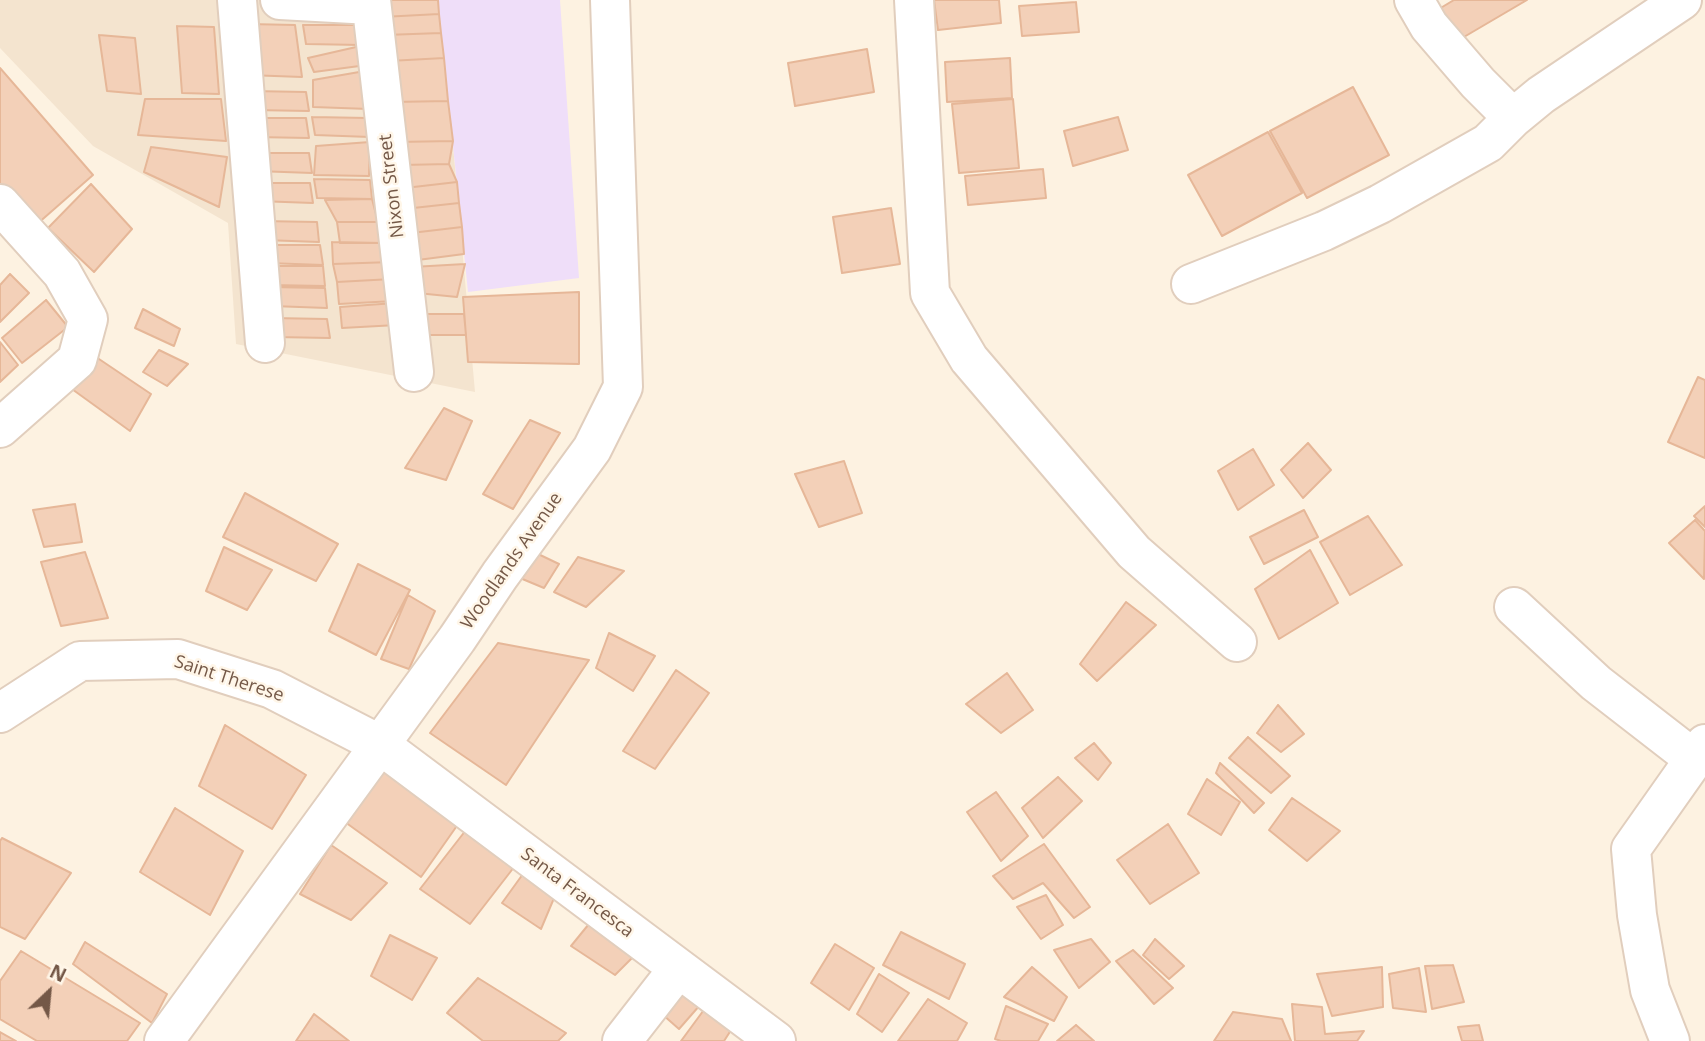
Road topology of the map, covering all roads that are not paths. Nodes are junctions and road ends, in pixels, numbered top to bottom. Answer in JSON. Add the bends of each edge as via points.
{"nodes":[{"id":1,"x":237,"y":0,"type":"edge"},
{"id":2,"x":280,"y":0,"type":"edge"},
{"id":3,"x":610,"y":0,"type":"edge"},
{"id":4,"x":914,"y":0,"type":"edge"},
{"id":5,"x":1415,"y":0,"type":"edge"},
{"id":6,"x":1682,"y":0,"type":"edge"},
{"id":7,"x":371,"y":3,"type":"edge"},
{"id":8,"x":1513,"y":118,"type":"junction"},
{"id":9,"x":0,"y":204,"type":"edge"},
{"id":10,"x":1191,"y":284,"type":"dead end"},
{"id":11,"x":265,"y":343,"type":"dead end"},
{"id":12,"x":414,"y":372,"type":"dead end"},
{"id":13,"x":0,"y":428,"type":"edge"},
{"id":14,"x":1514,"y":607,"type":"dead end"},
{"id":15,"x":1237,"y":642,"type":"dead end"},
{"id":16,"x":0,"y":713,"type":"edge"},
{"id":17,"x":379,"y":744,"type":"junction"},
{"id":18,"x":1700,"y":752,"type":"edge"},
{"id":19,"x":678,"y":969,"type":"junction"},
{"id":20,"x":164,"y":1041,"type":"edge"},
{"id":21,"x":622,"y":1041,"type":"edge"},
{"id":22,"x":776,"y":1041,"type":"edge"},
{"id":23,"x":1670,"y":1041,"type":"edge"}],
"edges":[{"from":1,"to":11,"type":"street"},
{"from":2,"to":7,"type":"street"},
{"from":3,"to":17,"type":"street","name":"Woodlands Avenue","via":[[622,387],[592,449]]},
{"from":4,"to":15,"type":"street","via":[[930,293],[969,359],[1134,552]]},
{"from":5,"to":8,"type":"street","via":[[1429,26]]},
{"from":6,"to":8,"type":"street"},
{"from":7,"to":12,"type":"street","name":"Nixon Street"},
{"from":8,"to":10,"type":"street","via":[[1488,143],[1380,204]]},
{"from":9,"to":13,"type":"street","via":[[62,272],[88,318],[77,360]]},
{"from":14,"to":18,"type":"street","via":[[1596,682]]},
{"from":16,"to":17,"type":"street","name":"Saint Therese","via":[[80,661],[178,659],[272,690]]},
{"from":17,"to":19,"type":"street","name":"Santa Francesca"},
{"from":17,"to":20,"type":"street","name":"Woodlands Avenue"},
{"from":18,"to":23,"type":"street","via":[[1631,849],[1650,990]]},
{"from":19,"to":21,"type":"street"},
{"from":19,"to":22,"type":"street","name":"Santa Francesca"}]}
